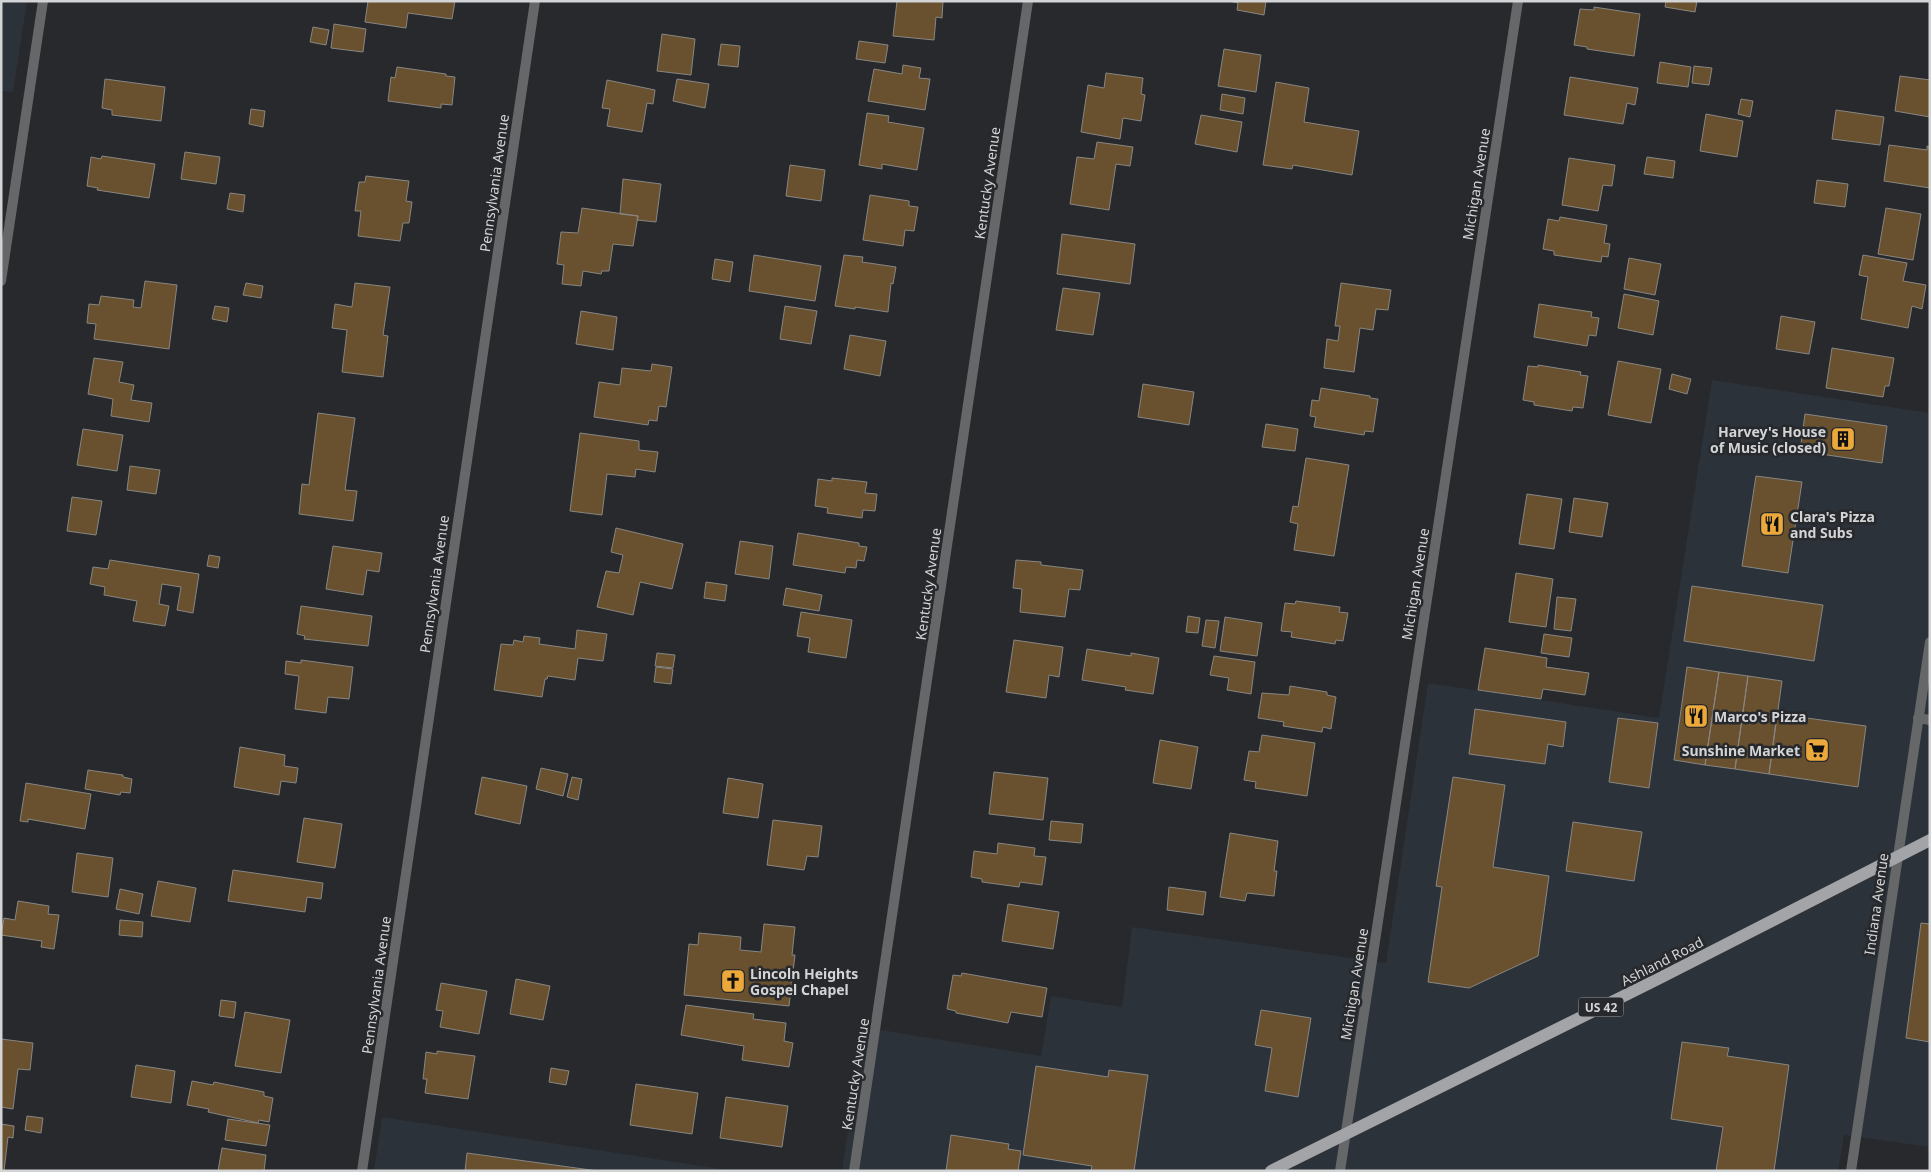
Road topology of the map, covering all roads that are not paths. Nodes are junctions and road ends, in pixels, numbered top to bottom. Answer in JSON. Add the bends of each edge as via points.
{"nodes":[{"id":1,"x":43,"y":1,"type":"edge"},
{"id":2,"x":535,"y":1,"type":"edge"},
{"id":3,"x":1028,"y":1,"type":"edge"},
{"id":4,"x":1518,"y":1,"type":"edge"},
{"id":5,"x":4,"y":242,"type":"edge"},
{"id":6,"x":1,"y":282,"type":"edge"},
{"id":7,"x":1930,"y":642,"type":"edge"},
{"id":8,"x":1918,"y":718,"type":"junction"},
{"id":9,"x":1930,"y":720,"type":"edge"},
{"id":10,"x":1930,"y":840,"type":"edge"},
{"id":11,"x":1897,"y":857,"type":"junction"},
{"id":12,"x":1345,"y":1134,"type":"junction"},
{"id":13,"x":362,"y":1171,"type":"edge"},
{"id":14,"x":854,"y":1171,"type":"edge"},
{"id":15,"x":1270,"y":1171,"type":"edge"},
{"id":16,"x":1340,"y":1171,"type":"edge"},
{"id":17,"x":1851,"y":1171,"type":"edge"}],
"edges":[{"from":1,"to":5,"type":"street"},
{"from":2,"to":13,"type":"street","name":"Pennsylvania Avenue"},
{"from":3,"to":14,"type":"street","name":"Kentucky Avenue"},
{"from":4,"to":12,"type":"street","name":"Michigan Avenue"},
{"from":5,"to":6,"type":"street"},
{"from":7,"to":8,"type":"street","name":"Indiana Avenue"},
{"from":8,"to":9,"type":"street"},
{"from":8,"to":11,"type":"street","name":"Indiana Avenue"},
{"from":10,"to":11,"type":"main road","name":"Ashland Road","number":"US 42"},
{"from":11,"to":12,"type":"main road","name":"Ashland Road","number":"US 42","via":[[1658,980]]},
{"from":11,"to":17,"type":"street","name":"Indiana Avenue"},
{"from":12,"to":15,"type":"main road","name":"Ashland Road","number":"US 42"},
{"from":12,"to":16,"type":"street","name":"Michigan Avenue"}]}
